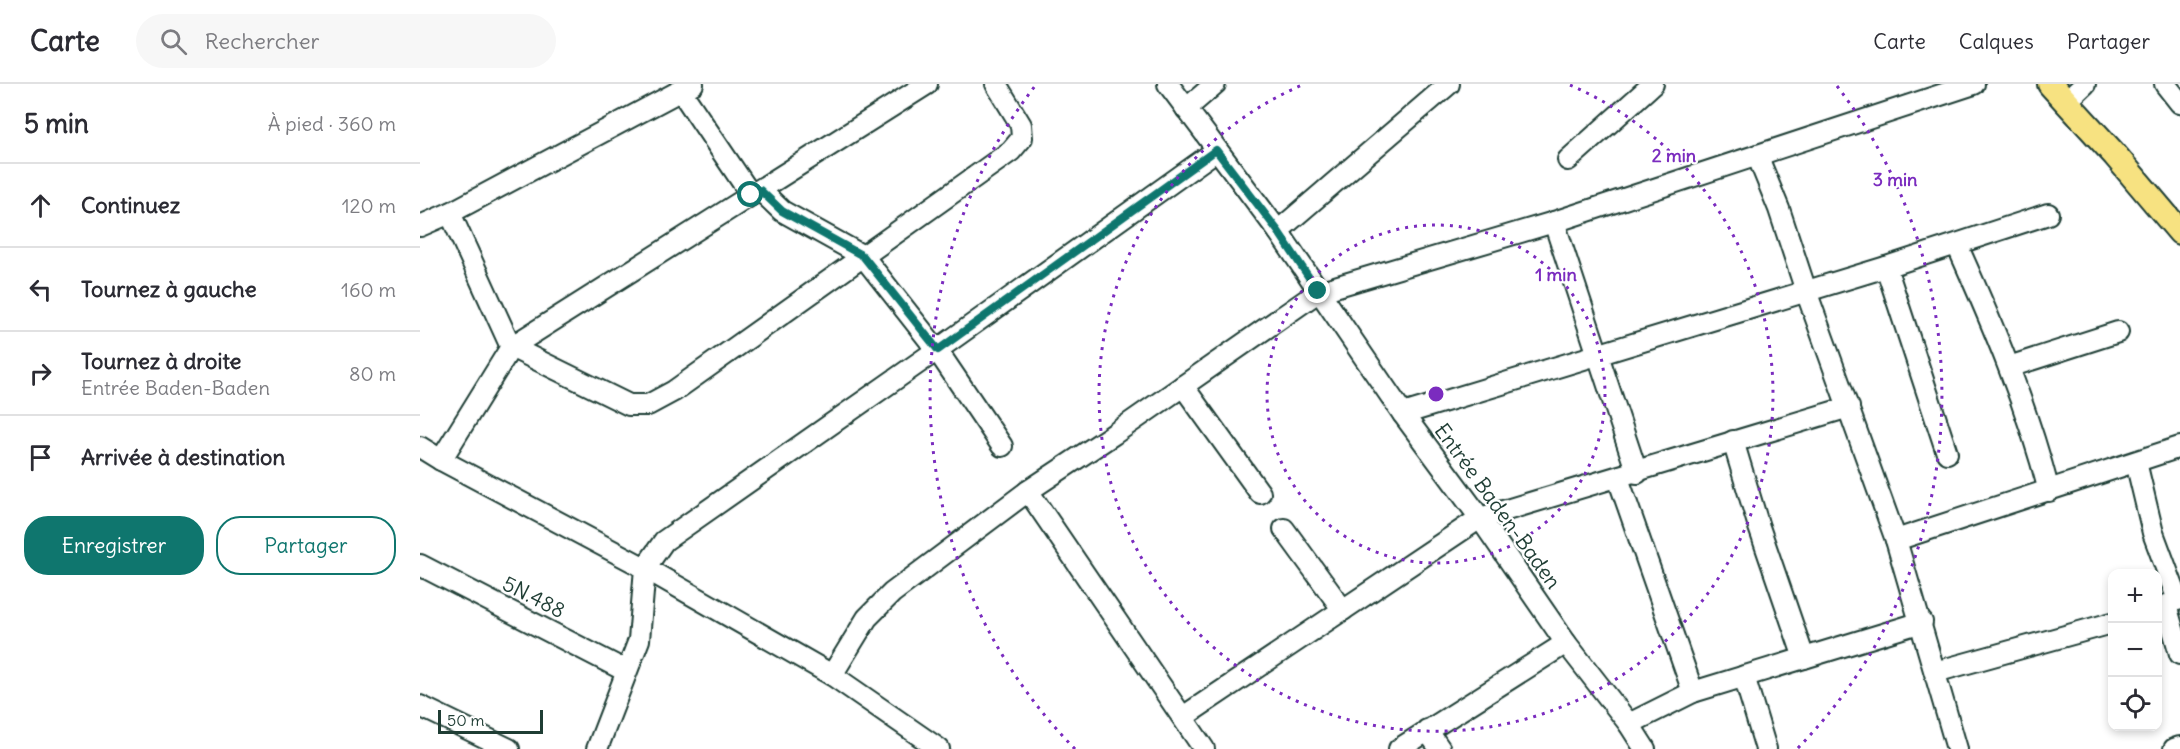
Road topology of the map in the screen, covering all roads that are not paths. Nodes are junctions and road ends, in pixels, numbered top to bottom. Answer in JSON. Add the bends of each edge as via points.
{"nodes":[{"id":1,"x":927,"y":84,"type":"edge"},
{"id":2,"x":996,"y":84,"type":"edge"},
{"id":3,"x":1168,"y":84,"type":"edge"},
{"id":4,"x":1215,"y":84,"type":"edge"},
{"id":5,"x":1449,"y":84,"type":"edge"},
{"id":6,"x":1653,"y":84,"type":"edge"},
{"id":7,"x":1974,"y":84,"type":"edge"},
{"id":8,"x":2050,"y":84,"type":"edge"},
{"id":9,"x":2085,"y":84,"type":"edge"},
{"id":10,"x":2165,"y":84,"type":"edge"},
{"id":11,"x":687,"y":87,"type":"edge"},
{"id":12,"x":2066,"y":102,"type":"junction"},
{"id":13,"x":2180,"y":103,"type":"edge"},
{"id":14,"x":1186,"y":109,"type":"junction"},
{"id":15,"x":1216,"y":150,"type":"junction"},
{"id":16,"x":1756,"y":155,"type":"junction"},
{"id":17,"x":1568,"y":160,"type":"dead end"},
{"id":18,"x":755,"y":192,"type":"junction"},
{"id":19,"x":450,"y":213,"type":"junction"},
{"id":20,"x":2048,"y":214,"type":"dead end"},
{"id":21,"x":1554,"y":222,"type":"junction"},
{"id":22,"x":420,"y":226,"type":"edge"},
{"id":23,"x":1278,"y":231,"type":"junction"},
{"id":24,"x":2180,"y":232,"type":"edge"},
{"id":25,"x":1957,"y":245,"type":"junction"},
{"id":26,"x":863,"y":256,"type":"junction"},
{"id":27,"x":1886,"y":267,"type":"junction"},
{"id":28,"x":1318,"y":291,"type":"junction"},
{"id":29,"x":1806,"y":291,"type":"junction"},
{"id":30,"x":2118,"y":332,"type":"dead end"},
{"id":31,"x":511,"y":346,"type":"junction"},
{"id":32,"x":938,"y":350,"type":"junction"},
{"id":33,"x":1599,"y":356,"type":"junction"},
{"id":34,"x":2009,"y":367,"type":"junction"},
{"id":35,"x":1183,"y":386,"type":"junction"},
{"id":36,"x":1849,"y":407,"type":"junction"},
{"id":37,"x":1403,"y":414,"type":"junction"},
{"id":38,"x":1733,"y":441,"type":"junction"},
{"id":39,"x":1002,"y":446,"type":"dead end"},
{"id":40,"x":420,"y":447,"type":"edge"},
{"id":41,"x":2180,"y":447,"type":"edge"},
{"id":42,"x":1947,"y":453,"type":"dead end"},
{"id":43,"x":441,"y":460,"type":"junction"},
{"id":44,"x":2136,"y":462,"type":"junction"},
{"id":45,"x":1627,"y":475,"type":"junction"},
{"id":46,"x":1028,"y":491,"type":"junction"},
{"id":47,"x":2049,"y":491,"type":"junction"},
{"id":48,"x":1260,"y":493,"type":"dead end"},
{"id":49,"x":1480,"y":518,"type":"junction"},
{"id":50,"x":1284,"y":529,"type":"dead end"},
{"id":51,"x":1896,"y":540,"type":"junction"},
{"id":52,"x":420,"y":565,"type":"edge"},
{"id":53,"x":645,"y":568,"type":"junction"},
{"id":54,"x":2170,"y":603,"type":"edge"},
{"id":55,"x":1343,"y":610,"type":"junction"},
{"id":56,"x":1922,"y":622,"type":"junction"},
{"id":57,"x":2108,"y":623,"type":"edge"},
{"id":58,"x":1566,"y":643,"type":"junction"},
{"id":59,"x":2180,"y":654,"type":"edge"},
{"id":60,"x":1804,"y":658,"type":"junction"},
{"id":61,"x":626,"y":671,"type":"junction"},
{"id":62,"x":1935,"y":672,"type":"junction"},
{"id":63,"x":832,"y":675,"type":"junction"},
{"id":64,"x":1744,"y":676,"type":"junction"},
{"id":65,"x":1693,"y":692,"type":"junction"},
{"id":66,"x":420,"y":705,"type":"edge"},
{"id":67,"x":1183,"y":717,"type":"junction"},
{"id":68,"x":1629,"y":724,"type":"junction"},
{"id":69,"x":1427,"y":730,"type":"junction"},
{"id":70,"x":602,"y":747,"type":"edge"},
{"id":71,"x":2180,"y":747,"type":"edge"},
{"id":72,"x":509,"y":749,"type":"edge"},
{"id":73,"x":939,"y":749,"type":"edge"},
{"id":74,"x":1204,"y":749,"type":"edge"},
{"id":75,"x":1399,"y":749,"type":"edge"},
{"id":76,"x":1440,"y":749,"type":"edge"},
{"id":77,"x":1645,"y":749,"type":"edge"},
{"id":78,"x":1766,"y":749,"type":"edge"},
{"id":79,"x":1958,"y":749,"type":"edge"},
{"id":80,"x":2174,"y":749,"type":"edge"}],
"edges":[{"from":1,"to":18,"type":"street"},
{"from":2,"to":26,"type":"street","via":[[1022,125],[1022,138],[1011,151]]},
{"from":3,"to":14,"type":"street","name":"Entrée Baden-Baden"},
{"from":4,"to":14,"type":"street"},
{"from":5,"to":23,"type":"street"},
{"from":6,"to":17,"type":"street"},
{"from":7,"to":16,"type":"street"},
{"from":8,"to":12,"type":"main road"},
{"from":9,"to":12,"type":"street"},
{"from":10,"to":13,"type":"street"},
{"from":11,"to":18,"type":"street"},
{"from":11,"to":19,"type":"street"},
{"from":12,"to":24,"type":"main road"},
{"from":14,"to":15,"type":"street","name":"Entrée Baden-Baden"},
{"from":15,"to":23,"type":"street","name":"Entrée Baden-Baden"},
{"from":15,"to":32,"type":"street"},
{"from":16,"to":21,"type":"street"},
{"from":16,"to":29,"type":"street"},
{"from":18,"to":26,"type":"street"},
{"from":18,"to":31,"type":"street"},
{"from":19,"to":22,"type":"street"},
{"from":19,"to":31,"type":"street"},
{"from":20,"to":25,"type":"street"},
{"from":21,"to":28,"type":"street"},
{"from":21,"to":33,"type":"street"},
{"from":23,"to":28,"type":"street","name":"Entrée Baden-Baden"},
{"from":25,"to":27,"type":"street"},
{"from":25,"to":34,"type":"street"},
{"from":26,"to":31,"type":"street","via":[[674,391],[648,405],[629,405]]},
{"from":26,"to":32,"type":"street"},
{"from":27,"to":29,"type":"street"},
{"from":27,"to":42,"type":"street"},
{"from":28,"to":35,"type":"street"},
{"from":28,"to":37,"type":"street","name":"Entrée Baden-Baden"},
{"from":29,"to":33,"type":"street"},
{"from":29,"to":36,"type":"street"},
{"from":30,"to":34,"type":"street"},
{"from":31,"to":43,"type":"street"},
{"from":32,"to":39,"type":"street"},
{"from":32,"to":53,"type":"street","via":[[664,541]]},
{"from":33,"to":37,"type":"street"},
{"from":33,"to":45,"type":"street"},
{"from":34,"to":47,"type":"street"},
{"from":35,"to":46,"type":"street"},
{"from":35,"to":48,"type":"street"},
{"from":36,"to":38,"type":"street"},
{"from":36,"to":51,"type":"street"},
{"from":37,"to":49,"type":"street","name":"Entrée Baden-Baden"},
{"from":38,"to":45,"type":"street"},
{"from":38,"to":60,"type":"street"},
{"from":40,"to":43,"type":"street"},
{"from":41,"to":44,"type":"street"},
{"from":43,"to":53,"type":"street"},
{"from":44,"to":47,"type":"street"},
{"from":44,"to":54,"type":"street"},
{"from":45,"to":49,"type":"street"},
{"from":45,"to":65,"type":"street"},
{"from":46,"to":63,"type":"street","via":[[879,605]]},
{"from":46,"to":67,"type":"street"},
{"from":47,"to":51,"type":"street"},
{"from":49,"to":55,"type":"street"},
{"from":49,"to":58,"type":"street","name":"Entrée Baden-Baden"},
{"from":50,"to":55,"type":"street"},
{"from":51,"to":56,"type":"street"},
{"from":52,"to":61,"type":"street","name":"5N.488"},
{"from":53,"to":61,"type":"street","via":[[639,640]]},
{"from":53,"to":63,"type":"street"},
{"from":54,"to":59,"type":"street"},
{"from":55,"to":67,"type":"street"},
{"from":56,"to":60,"type":"street"},
{"from":56,"to":62,"type":"street"},
{"from":57,"to":62,"type":"street"},
{"from":58,"to":68,"type":"street","name":"Entrée Baden-Baden"},
{"from":58,"to":69,"type":"street"},
{"from":60,"to":64,"type":"street"},
{"from":61,"to":70,"type":"street"},
{"from":62,"to":79,"type":"street"},
{"from":63,"to":73,"type":"street"},
{"from":64,"to":65,"type":"street"},
{"from":64,"to":78,"type":"street"},
{"from":65,"to":68,"type":"street"},
{"from":66,"to":72,"type":"street"},
{"from":67,"to":74,"type":"street"},
{"from":68,"to":77,"type":"street","name":"Entrée Baden-Baden"},
{"from":69,"to":75,"type":"street"},
{"from":69,"to":76,"type":"street"},
{"from":71,"to":80,"type":"street"}]}
